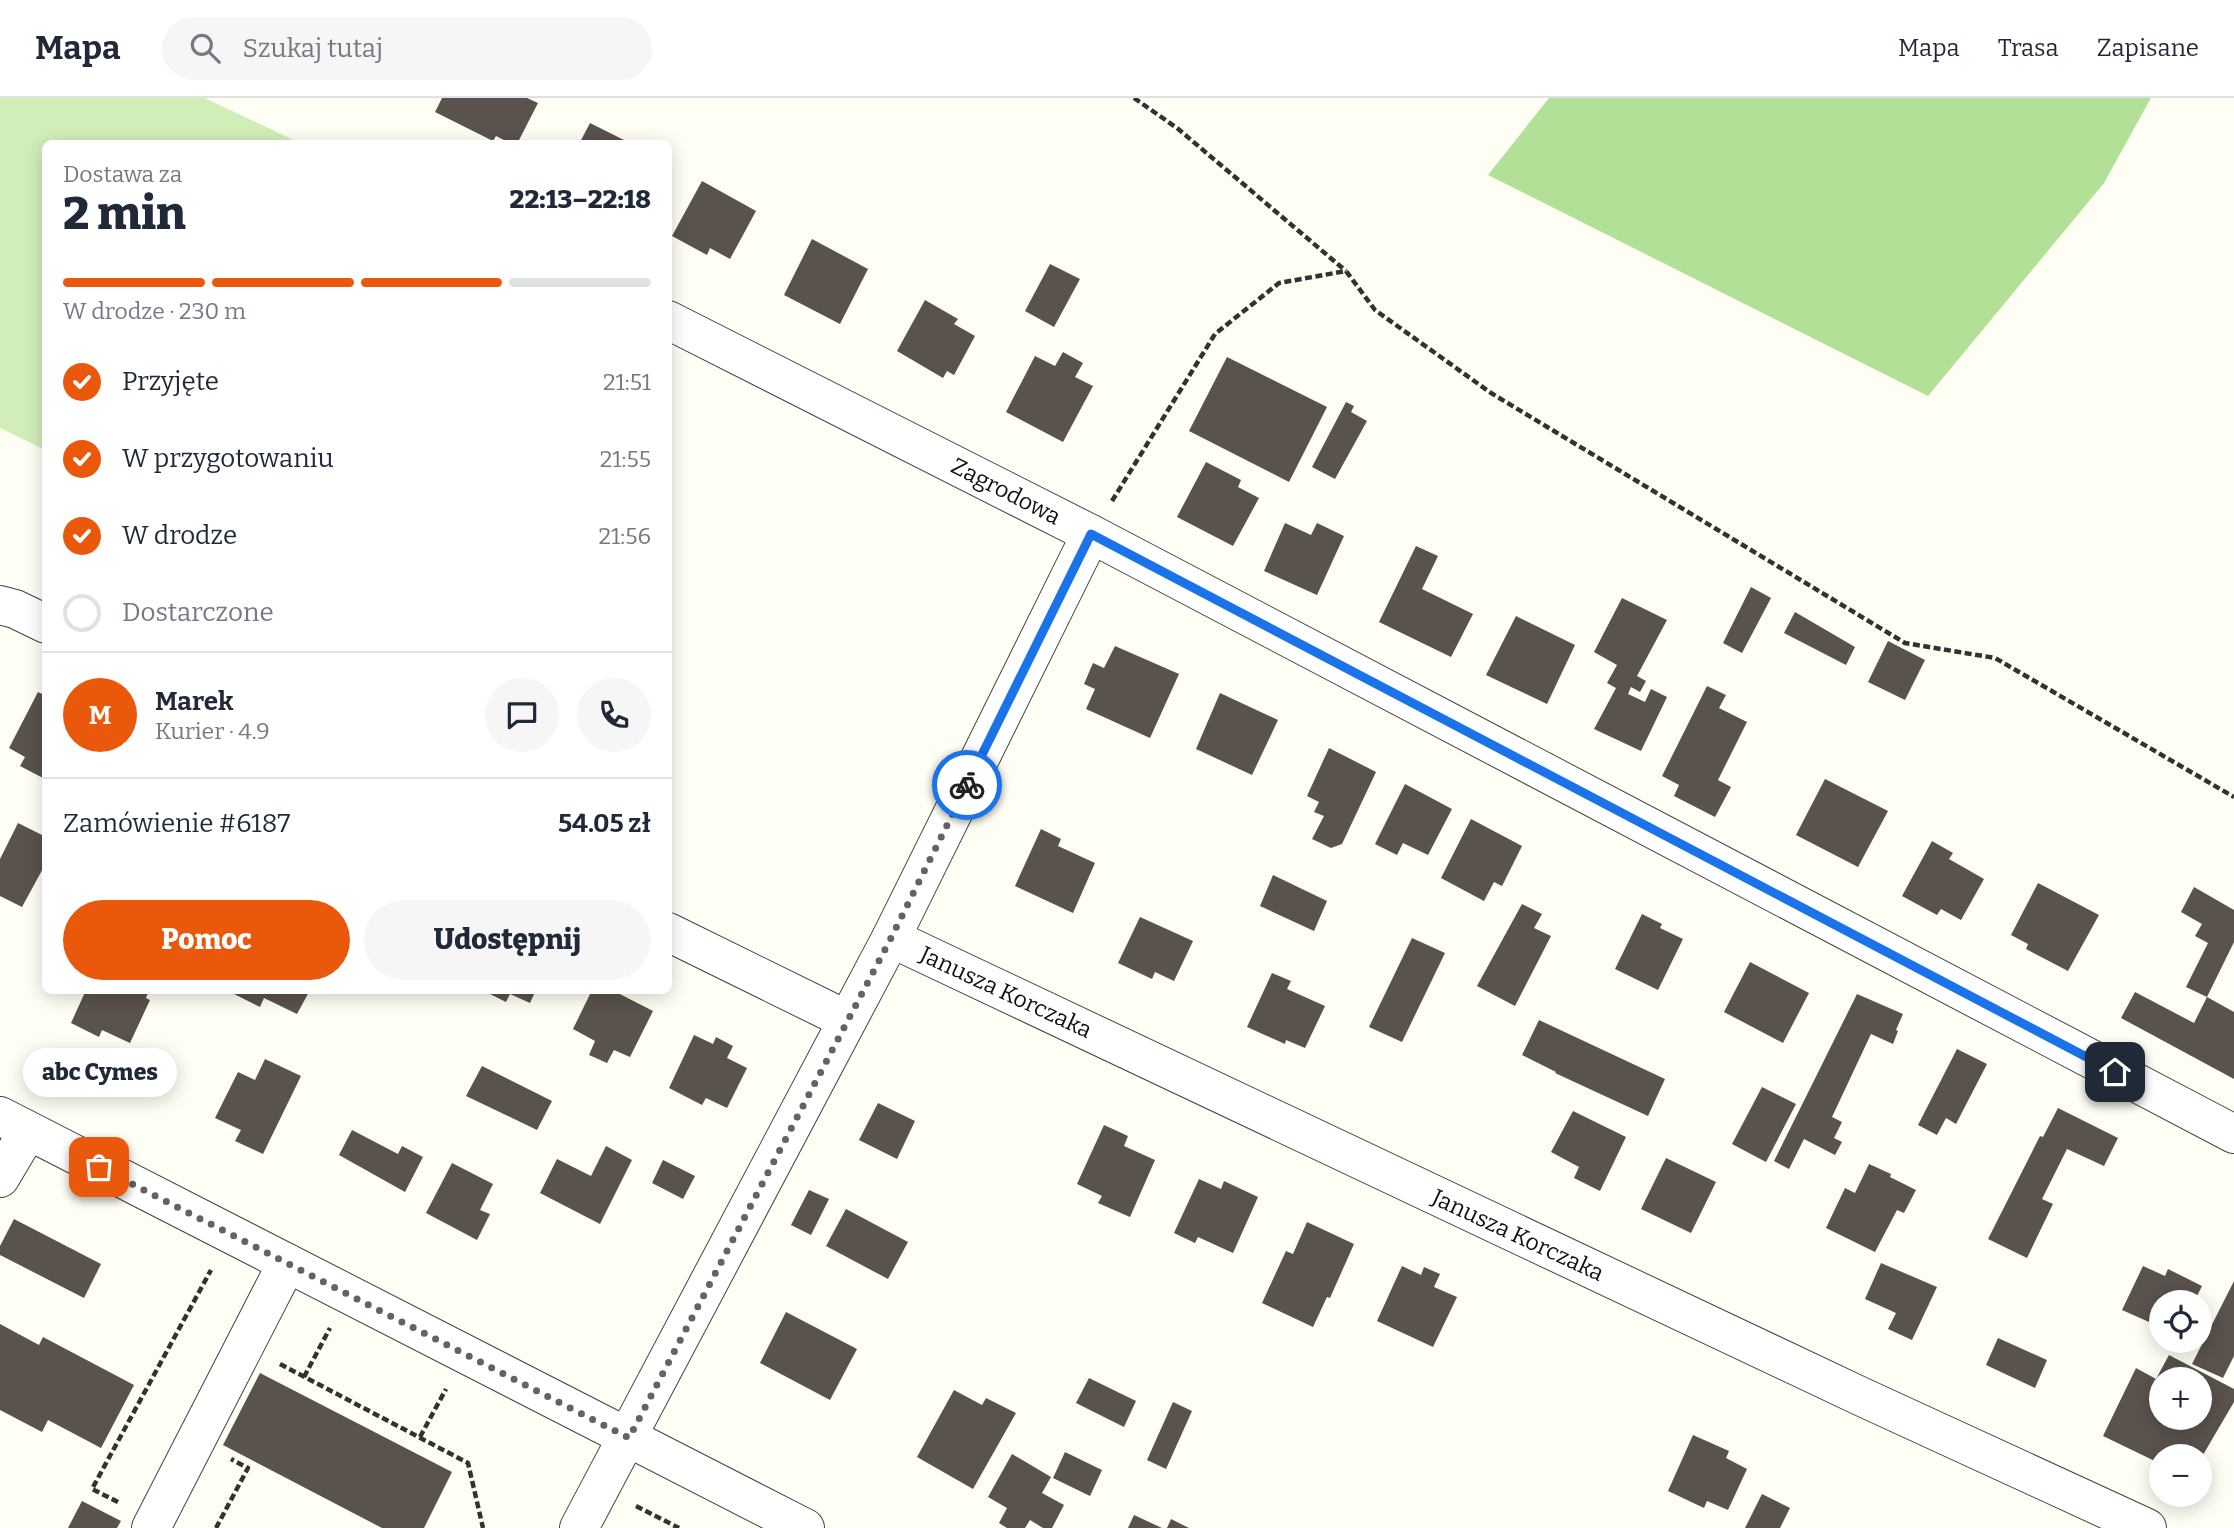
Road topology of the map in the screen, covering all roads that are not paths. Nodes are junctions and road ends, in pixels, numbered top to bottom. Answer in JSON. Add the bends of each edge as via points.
{"nodes":[{"id":1,"x":672,"y":322,"type":"edge"},
{"id":2,"x":1091,"y":534,"type":"junction"},
{"id":3,"x":0,"y":605,"type":"edge"},
{"id":4,"x":42,"y":622,"type":"edge"},
{"id":5,"x":672,"y":934,"type":"edge"},
{"id":6,"x":891,"y":938,"type":"junction"},
{"id":7,"x":847,"y":1020,"type":"junction"},
{"id":8,"x":14,"y":1123,"type":"edge"},
{"id":9,"x":2234,"y":1134,"type":"edge"},
{"id":10,"x":0,"y":1178,"type":"edge"},
{"id":11,"x":287,"y":1263,"type":"junction"},
{"id":12,"x":629,"y":1438,"type":"junction"},
{"id":13,"x":153,"y":1524,"type":"edge"},
{"id":14,"x":579,"y":1528,"type":"edge"},
{"id":15,"x":805,"y":1528,"type":"edge"},
{"id":16,"x":2147,"y":1528,"type":"edge"}],
"edges":[{"from":1,"to":2,"type":"street","name":"Zagrodowa"},
{"from":2,"to":6,"type":"street"},
{"from":2,"to":9,"type":"street","name":"Zagrodowa"},
{"from":3,"to":4,"type":"street"},
{"from":5,"to":7,"type":"street"},
{"from":6,"to":7,"type":"street"},
{"from":6,"to":16,"type":"street","name":"Janusza Korczaka"},
{"from":7,"to":12,"type":"street"},
{"from":8,"to":10,"type":"street"},
{"from":8,"to":11,"type":"street"},
{"from":11,"to":12,"type":"street"},
{"from":11,"to":13,"type":"street"},
{"from":12,"to":14,"type":"street"},
{"from":12,"to":15,"type":"street"}]}
